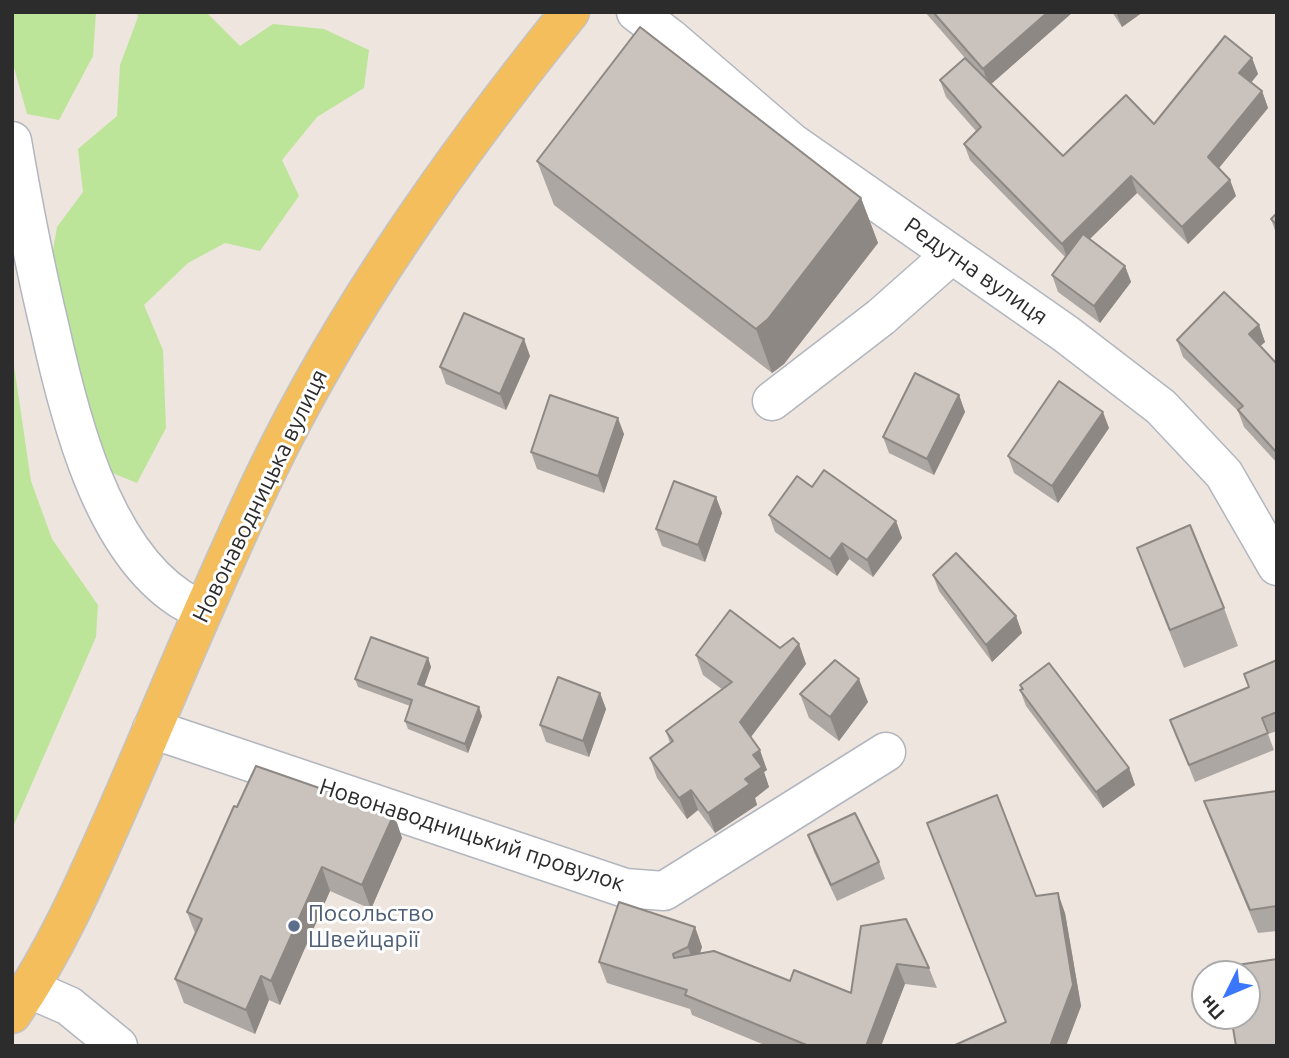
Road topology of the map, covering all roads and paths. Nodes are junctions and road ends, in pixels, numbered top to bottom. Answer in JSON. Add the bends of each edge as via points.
{"nodes":[{"id":1,"x":570,"y":12,"type":"edge"},
{"id":2,"x":636,"y":12,"type":"edge"},
{"id":3,"x":12,"y":141,"type":"edge"},
{"id":4,"x":951,"y":255,"type":"junction"},
{"id":5,"x":772,"y":401,"type":"dead end"},
{"id":6,"x":1277,"y":566,"type":"edge"},
{"id":7,"x":202,"y":610,"type":"junction"},
{"id":8,"x":152,"y":729,"type":"junction"},
{"id":9,"x":886,"y":752,"type":"dead end"},
{"id":10,"x":21,"y":1002,"type":"edge"},
{"id":11,"x":118,"y":1046,"type":"edge"}],
"edges":[{"from":1,"to":7,"type":"main road","name":"Новонаводницька вулиця","via":[[407,231],[351,319],[302,402]]},
{"from":2,"to":4,"type":"street","name":"Редутна вулиця","via":[[791,142]]},
{"from":3,"to":7,"type":"street","via":[[27,234],[67,405],[90,474],[127,543],[147,569],[178,598]]},
{"from":4,"to":5,"type":"street","via":[[881,317]]},
{"from":4,"to":6,"type":"street","name":"Редутна вулиця","via":[[1161,407],[1224,474]]},
{"from":7,"to":8,"type":"main road","name":"Новонаводницька вулиця"},
{"from":8,"to":9,"type":"street","name":"Новонаводницький провулок","via":[[625,888],[664,891]]},
{"from":8,"to":10,"type":"main road","name":"Новонаводницька вулиця","via":[[80,895]]},
{"from":10,"to":11,"type":"street","via":[[69,1006]]}]}
